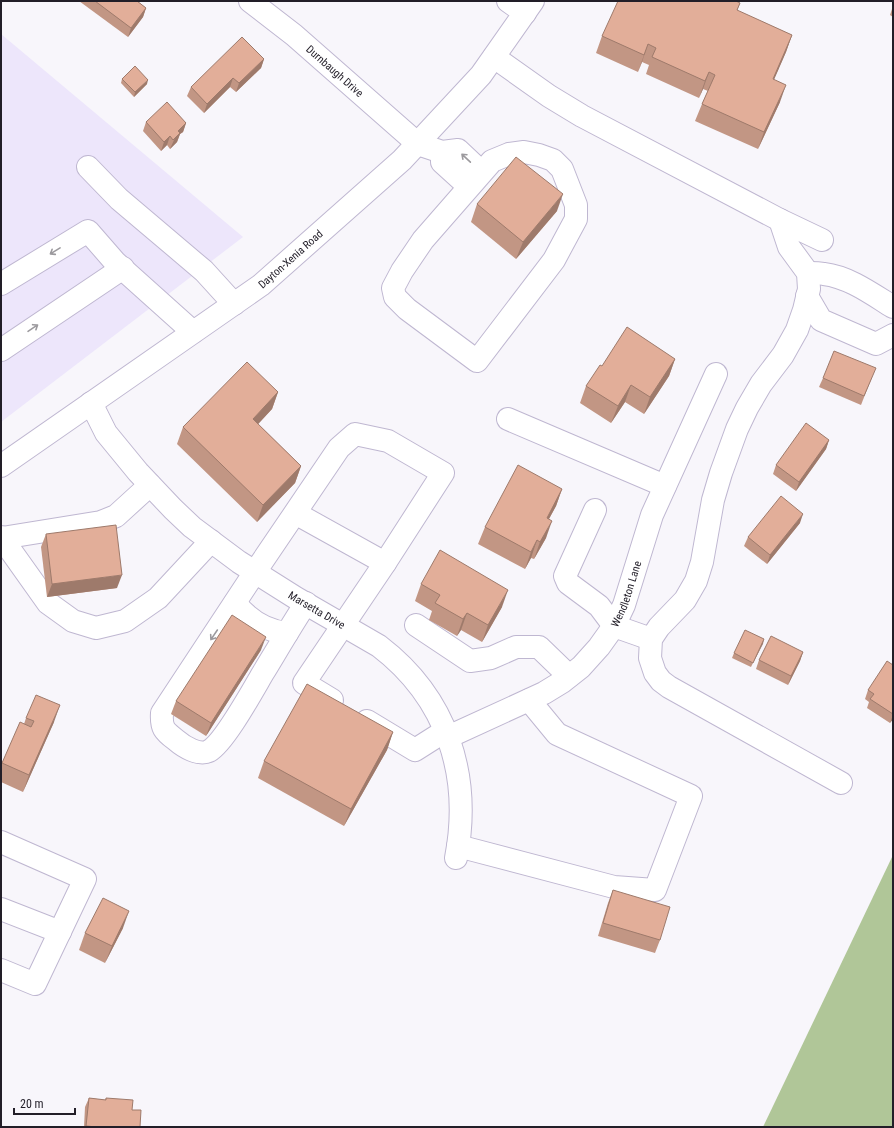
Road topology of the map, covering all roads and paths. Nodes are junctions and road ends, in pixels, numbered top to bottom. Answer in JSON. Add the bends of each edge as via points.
{"nodes":[{"id":1,"x":250,"y":1,"type":"edge"},
{"id":2,"x":522,"y":5,"type":"edge"},
{"id":3,"x":494,"y":57,"type":"junction"},
{"id":4,"x":418,"y":144,"type":"junction"},
{"id":5,"x":88,"y":167,"type":"dead end"},
{"id":6,"x":474,"y":180,"type":"junction"},
{"id":7,"x":780,"y":220,"type":"junction"},
{"id":8,"x":822,"y":240,"type":"dead end"},
{"id":9,"x":123,"y":268,"type":"junction"},
{"id":10,"x":808,"y":273,"type":"junction"},
{"id":11,"x":1,"y":284,"type":"edge"},
{"id":12,"x":807,"y":296,"type":"junction"},
{"id":13,"x":234,"y":304,"type":"junction"},
{"id":14,"x":893,"y":307,"type":"edge"},
{"id":15,"x":193,"y":332,"type":"junction"},
{"id":16,"x":893,"y":335,"type":"edge"},
{"id":17,"x":1,"y":350,"type":"edge"},
{"id":18,"x":716,"y":374,"type":"dead end"},
{"id":19,"x":91,"y":404,"type":"junction"},
{"id":20,"x":508,"y":420,"type":"dead end"},
{"id":21,"x":1,"y":466,"type":"edge"},
{"id":22,"x":150,"y":485,"type":"junction"},
{"id":23,"x":665,"y":486,"type":"junction"},
{"id":24,"x":595,"y":510,"type":"dead end"},
{"id":25,"x":295,"y":513,"type":"junction"},
{"id":26,"x":1,"y":537,"type":"edge"},
{"id":27,"x":211,"y":541,"type":"junction"},
{"id":28,"x":385,"y":563,"type":"junction"},
{"id":29,"x":255,"y":572,"type":"junction"},
{"id":30,"x":235,"y":603,"type":"junction"},
{"id":31,"x":306,"y":603,"type":"junction"},
{"id":32,"x":344,"y":625,"type":"junction"},
{"id":33,"x":416,"y":625,"type":"dead end"},
{"id":34,"x":614,"y":626,"type":"junction"},
{"id":35,"x":287,"y":633,"type":"junction"},
{"id":36,"x":651,"y":639,"type":"junction"},
{"id":37,"x":569,"y":676,"type":"junction"},
{"id":38,"x":528,"y":700,"type":"junction"},
{"id":39,"x":446,"y":734,"type":"junction"},
{"id":40,"x":841,"y":783,"type":"dead end"},
{"id":41,"x":1,"y":842,"type":"edge"},
{"id":42,"x":1,"y":908,"type":"edge"},
{"id":43,"x":60,"y":932,"type":"junction"},
{"id":44,"x":1,"y":970,"type":"edge"}],
"edges":[{"from":1,"to":4,"type":"street","name":"Durnbaugh Drive","via":[[294,35]]},
{"from":2,"to":3,"type":"street","name":"Dayton-Xenia Road"},
{"from":3,"to":4,"type":"street","name":"Dayton-Xenia Road","via":[[481,75]]},
{"from":3,"to":7,"type":"street","via":[[582,116]]},
{"from":4,"to":6,"type":"street","via":[[442,152],[458,150],[475,166]]},
{"from":4,"to":13,"type":"street","name":"Dayton-Xenia Road","via":[[261,285]]},
{"from":5,"to":13,"type":"street","via":[[119,199],[204,271]]},
{"from":6,"to":6,"type":"street","via":[[492,161],[509,154],[524,152],[539,155],[553,160],[562,169],[576,205],[576,219],[554,260],[477,361],[407,309],[395,297],[393,288],[423,240]]},
{"from":7,"to":8,"type":"street"},
{"from":7,"to":10,"type":"street","via":[[788,247]]},
{"from":9,"to":11,"type":"street","one_way":true,"via":[[88,231]]},
{"from":9,"to":15,"type":"street"},
{"from":17,"to":9,"type":"street","one_way":true},
{"from":10,"to":12,"type":"street"},
{"from":10,"to":14,"type":"street","via":[[824,274],[855,284]]},
{"from":12,"to":16,"type":"street","via":[[821,320],[876,344]]},
{"from":12,"to":36,"type":"street","via":[[797,330],[747,408],[737,429],[713,500],[696,581],[684,600]]},
{"from":13,"to":15,"type":"street","name":"Dayton-Xenia Road"},
{"from":15,"to":19,"type":"street","name":"Dayton-Xenia Road"},
{"from":18,"to":23,"type":"street","name":"Wendleton Lane"},
{"from":19,"to":21,"type":"street","name":"Dayton-Xenia Road"},
{"from":19,"to":22,"type":"street","name":"Marsetta Drive","via":[[106,433]]},
{"from":20,"to":23,"type":"street"},
{"from":22,"to":26,"type":"street","via":[[116,516],[101,522]]},
{"from":22,"to":27,"type":"street","name":"Marsetta Drive","via":[[192,527]]},
{"from":23,"to":34,"type":"street","name":"Wendleton Lane","via":[[652,515],[624,605]]},
{"from":24,"to":34,"type":"street","via":[[564,576],[568,583],[599,606]]},
{"from":25,"to":28,"type":"street"},
{"from":25,"to":28,"type":"street","via":[[339,448],[355,434],[388,441],[443,473]]},
{"from":25,"to":29,"type":"street"},
{"from":26,"to":27,"type":"street","via":[[48,603],[72,621],[96,628],[125,621],[158,598]]},
{"from":27,"to":29,"type":"street","name":"Marsetta Drive"},
{"from":28,"to":32,"type":"street"},
{"from":29,"to":30,"type":"street"},
{"from":29,"to":31,"type":"street","name":"Marsetta Drive"},
{"from":30,"to":35,"type":"street","via":[[258,624],[275,632]]},
{"from":30,"to":35,"type":"street","one_way":true,"via":[[162,713],[161,724],[167,733],[186,747],[202,752],[210,750],[223,737]]},
{"from":31,"to":32,"type":"street","name":"Marsetta Drive"},
{"from":31,"to":35,"type":"street"},
{"from":32,"to":39,"type":"street","name":"Marsetta Drive","via":[[379,646],[400,664],[425,694]]},
{"from":32,"to":39,"type":"street","name":"Wendleton Lane","via":[[304,683],[415,750]]},
{"from":33,"to":37,"type":"street","via":[[470,661],[491,658],[516,647],[539,647]]},
{"from":34,"to":36,"type":"street"},
{"from":34,"to":37,"type":"street","name":"Wendleton Lane","via":[[592,656]]},
{"from":36,"to":40,"type":"street","via":[[650,658],[661,681]]},
{"from":37,"to":38,"type":"street","name":"Wendleton Lane","via":[[544,693]]},
{"from":38,"to":39,"type":"street","name":"Wendleton Lane"},
{"from":38,"to":39,"type":"street","name":"Marsetta Drive","via":[[557,734],[691,796],[655,890],[614,887],[457,852],[461,825],[461,795],[456,764]]},
{"from":41,"to":43,"type":"street","via":[[85,879]]},
{"from":42,"to":43,"type":"street"},
{"from":43,"to":44,"type":"street","via":[[35,984]]}]}
